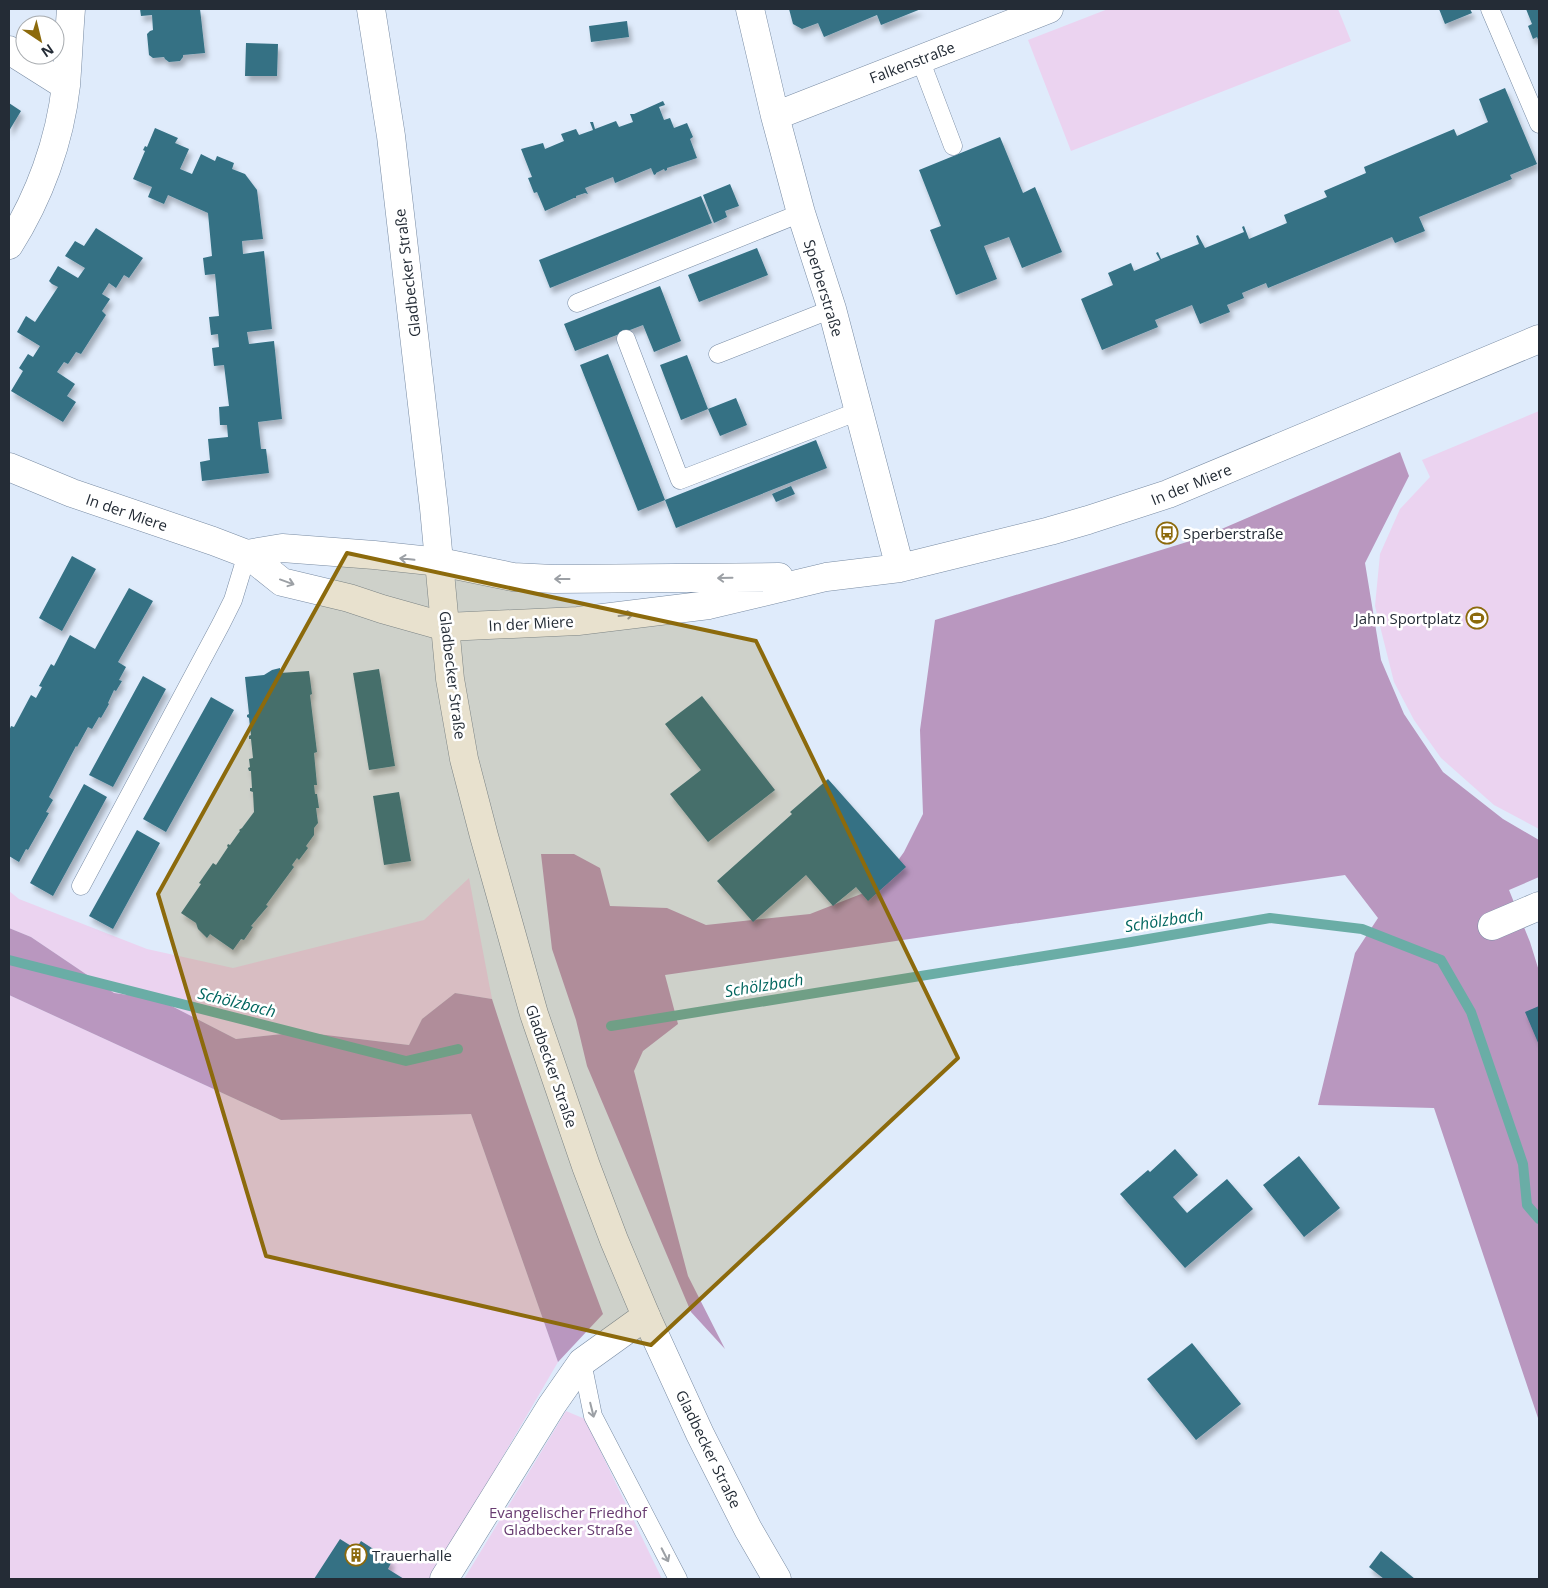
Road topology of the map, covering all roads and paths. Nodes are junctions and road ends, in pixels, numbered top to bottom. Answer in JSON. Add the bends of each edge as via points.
{"nodes":[{"id":1,"x":71,"y":9,"type":"edge"},
{"id":2,"x":371,"y":9,"type":"edge"},
{"id":3,"x":750,"y":9,"type":"edge"},
{"id":4,"x":1049,"y":9,"type":"edge"},
{"id":5,"x":1490,"y":9,"type":"edge"},
{"id":6,"x":9,"y":50,"type":"edge"},
{"id":7,"x":920,"y":59,"type":"junction"},
{"id":8,"x":66,"y":86,"type":"junction"},
{"id":9,"x":775,"y":116,"type":"junction"},
{"id":10,"x":1539,"y":124,"type":"edge"},
{"id":11,"x":953,"y":146,"type":"dead end"},
{"id":12,"x":801,"y":213,"type":"junction"},
{"id":13,"x":9,"y":245,"type":"edge"},
{"id":14,"x":577,"y":303,"type":"dead end"},
{"id":15,"x":832,"y":309,"type":"junction"},
{"id":16,"x":626,"y":339,"type":"dead end"},
{"id":17,"x":1539,"y":339,"type":"edge"},
{"id":18,"x":718,"y":354,"type":"dead end"},
{"id":19,"x":858,"y":411,"type":"junction"},
{"id":20,"x":9,"y":467,"type":"edge"},
{"id":21,"x":247,"y":554,"type":"junction"},
{"id":22,"x":440,"y":562,"type":"junction"},
{"id":23,"x":900,"y":568,"type":"junction"},
{"id":24,"x":826,"y":577,"type":"junction"},
{"id":25,"x":446,"y":627,"type":"junction"},
{"id":26,"x":81,"y":886,"type":"dead end"},
{"id":27,"x":1539,"y":906,"type":"edge"},
{"id":28,"x":1492,"y":926,"type":"dead end"},
{"id":29,"x":646,"y":1316,"type":"junction"},
{"id":30,"x":582,"y":1362,"type":"junction"},
{"id":31,"x":444,"y":1579,"type":"edge"},
{"id":32,"x":678,"y":1579,"type":"edge"},
{"id":33,"x":777,"y":1579,"type":"edge"}],
"edges":[{"from":1,"to":8,"type":"street"},
{"from":2,"to":22,"type":"street","name":"Gladbecker Straße","via":[[391,136]]},
{"from":3,"to":9,"type":"street","name":"Sperberstraße"},
{"from":4,"to":7,"type":"street","name":"Falkenstraße"},
{"from":5,"to":10,"type":"lane"},
{"from":6,"to":8,"type":"street"},
{"from":7,"to":9,"type":"street","name":"Falkenstraße"},
{"from":7,"to":11,"type":"lane"},
{"from":8,"to":13,"type":"street","via":[[58,129],[44,174]]},
{"from":9,"to":12,"type":"street","name":"Sperberstraße"},
{"from":12,"to":14,"type":"lane"},
{"from":12,"to":15,"type":"street","name":"Sperberstraße"},
{"from":15,"to":18,"type":"lane"},
{"from":15,"to":19,"type":"street","name":"Sperberstraße"},
{"from":16,"to":19,"type":"lane","via":[[680,480]]},
{"from":17,"to":23,"type":"street","name":"In der Miere","via":[[1168,494],[1060,529]]},
{"from":19,"to":23,"type":"street","name":"Sperberstraße"},
{"from":20,"to":21,"type":"street","name":"In der Miere","via":[[72,493]]},
{"from":22,"to":21,"type":"street","name":"In der Miere","one_way":true,"via":[[282,548]]},
{"from":21,"to":25,"type":"street","name":"In der Miere","one_way":true,"via":[[282,582]]},
{"from":21,"to":26,"type":"lane","via":[[221,624]]},
{"from":24,"to":22,"type":"street","name":"In der Miere","one_way":true,"via":[[554,580],[513,577]]},
{"from":22,"to":25,"type":"street","name":"Gladbecker Straße"},
{"from":23,"to":24,"type":"street","name":"In der Miere"},
{"from":25,"to":24,"type":"street","name":"In der Miere","one_way":true,"via":[[578,621],[709,605]]},
{"from":25,"to":29,"type":"street","name":"Gladbecker Straße","via":[[450,679],[464,759],[534,1014],[614,1240]]},
{"from":27,"to":28,"type":"street"},
{"from":29,"to":30,"type":"street"},
{"from":29,"to":33,"type":"street","name":"Gladbecker Straße","via":[[704,1442]]},
{"from":30,"to":31,"type":"street","via":[[552,1404]]},
{"from":30,"to":32,"type":"lane","one_way":true,"via":[[593,1416]]}]}
